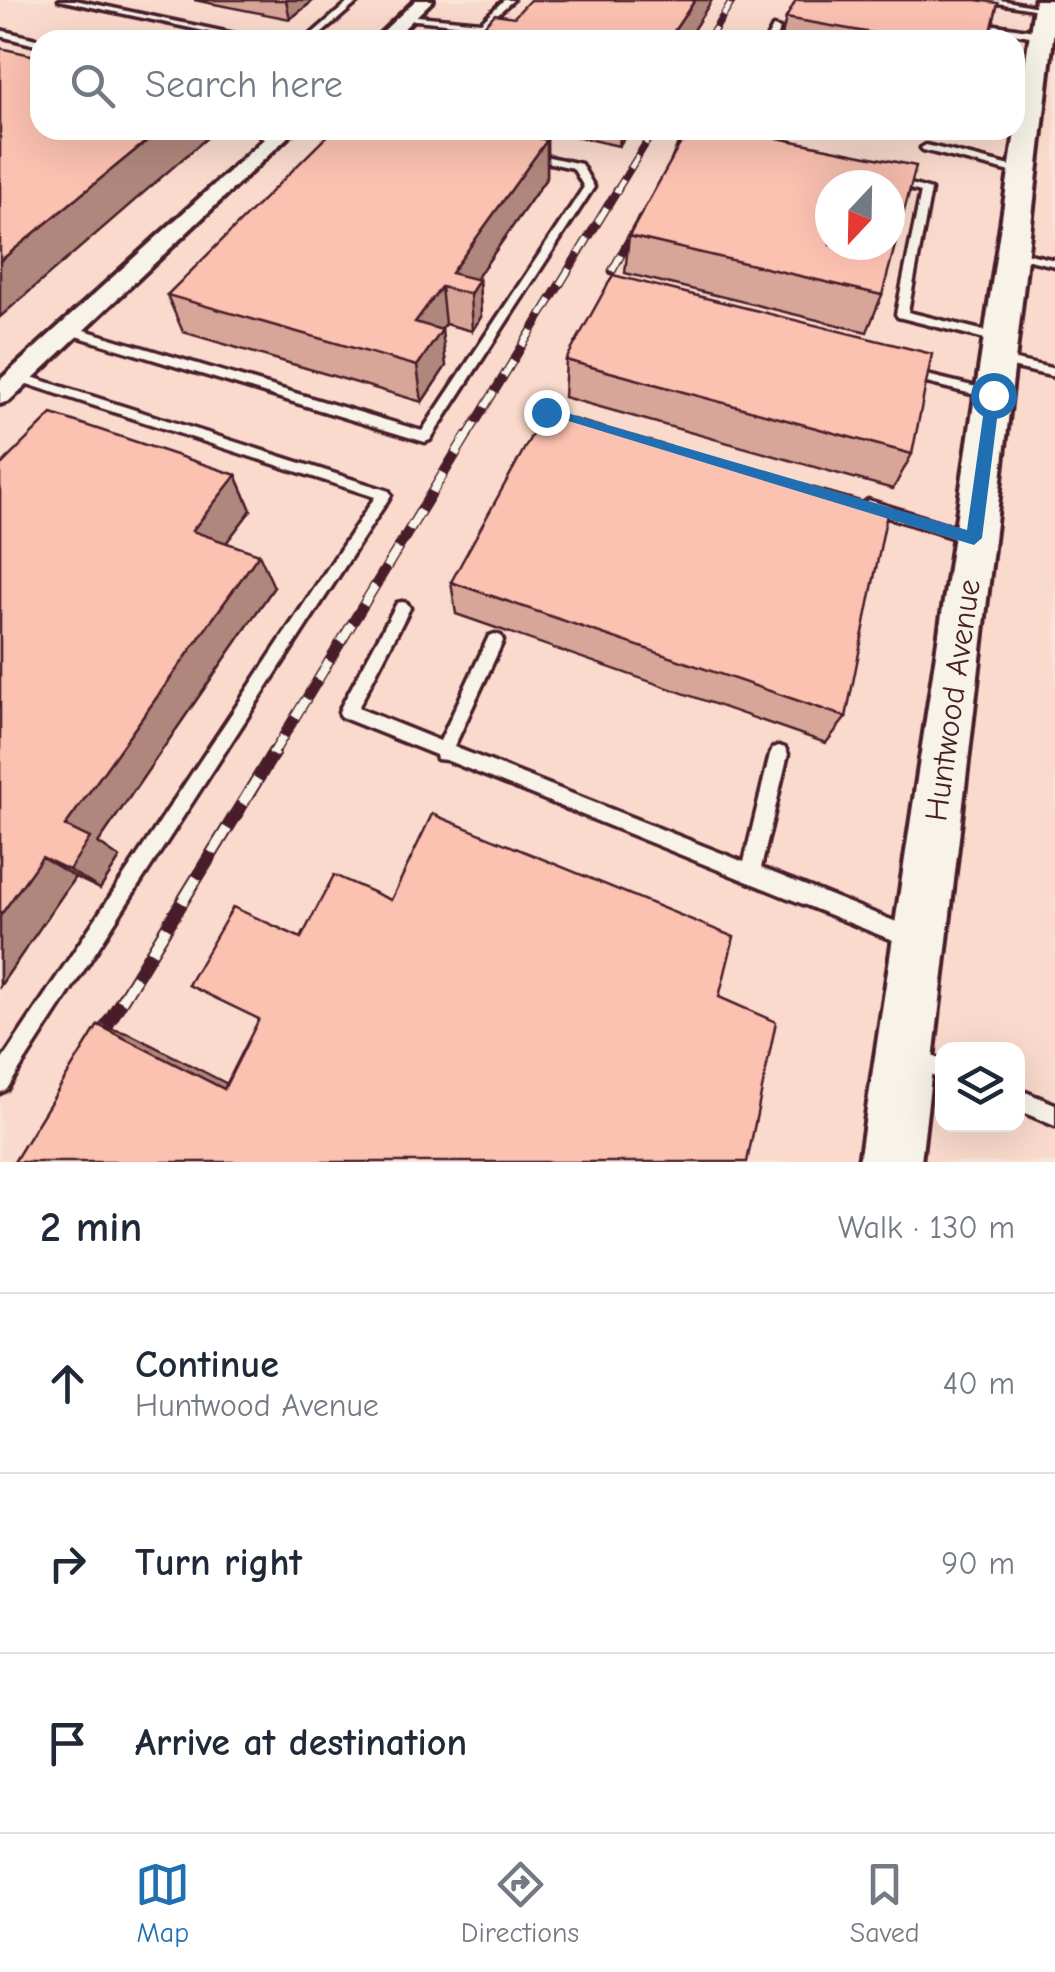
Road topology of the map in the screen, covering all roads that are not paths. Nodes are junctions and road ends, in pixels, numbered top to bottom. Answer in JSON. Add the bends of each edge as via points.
{"nodes":[{"id":1,"x":63,"y":0,"type":"edge"},
{"id":2,"x":356,"y":0,"type":"edge"},
{"id":3,"x":425,"y":0,"type":"edge"},
{"id":4,"x":509,"y":0,"type":"edge"},
{"id":5,"x":984,"y":0,"type":"edge"},
{"id":6,"x":406,"y":17,"type":"junction"},
{"id":7,"x":968,"y":23,"type":"edge"},
{"id":8,"x":210,"y":30,"type":"edge"},
{"id":9,"x":321,"y":30,"type":"edge"},
{"id":10,"x":392,"y":30,"type":"edge"},
{"id":11,"x":1045,"y":30,"type":"edge"},
{"id":12,"x":0,"y":33,"type":"edge"},
{"id":13,"x":30,"y":40,"type":"edge"},
{"id":14,"x":1025,"y":101,"type":"edge"},
{"id":15,"x":266,"y":140,"type":"edge"},
{"id":16,"x":1023,"y":140,"type":"edge"},
{"id":17,"x":926,"y":148,"type":"dead end"},
{"id":18,"x":522,"y":154,"type":"edge"},
{"id":19,"x":1023,"y":172,"type":"junction"},
{"id":20,"x":905,"y":185,"type":"edge"},
{"id":21,"x":1012,"y":253,"type":"junction"},
{"id":22,"x":1055,"y":263,"type":"edge"},
{"id":23,"x":70,"y":330,"type":"junction"},
{"id":24,"x":997,"y":365,"type":"junction"},
{"id":25,"x":899,"y":372,"type":"edge"},
{"id":26,"x":1055,"y":374,"type":"edge"},
{"id":27,"x":19,"y":377,"type":"junction"},
{"id":28,"x":0,"y":395,"type":"edge"},
{"id":29,"x":856,"y":502,"type":"edge"},
{"id":30,"x":974,"y":538,"type":"junction"},
{"id":31,"x":402,"y":608,"type":"dead end"},
{"id":32,"x":495,"y":641,"type":"dead end"},
{"id":33,"x":443,"y":753,"type":"junction"},
{"id":34,"x":779,"y":754,"type":"dead end"},
{"id":35,"x":750,"y":874,"type":"junction"},
{"id":36,"x":920,"y":941,"type":"junction"},
{"id":37,"x":923,"y":1062,"type":"edge"},
{"id":38,"x":0,"y":1082,"type":"edge"},
{"id":39,"x":1025,"y":1103,"type":"edge"},
{"id":40,"x":1055,"y":1115,"type":"edge"},
{"id":41,"x":890,"y":1162,"type":"edge"}],
"edges":[{"from":1,"to":8,"type":"lane"},
{"from":2,"to":9,"type":"lane"},
{"from":3,"to":6,"type":"street"},
{"from":4,"to":6,"type":"lane","via":[[480,29]]},
{"from":5,"to":11,"type":"lane"},
{"from":6,"to":10,"type":"street"},
{"from":7,"to":11,"type":"lane"},
{"from":11,"to":14,"type":"street","name":"Huntwood Avenue"},
{"from":12,"to":13,"type":"lane"},
{"from":15,"to":23,"type":"street"},
{"from":16,"to":19,"type":"street","name":"Huntwood Avenue"},
{"from":17,"to":19,"type":"lane"},
{"from":18,"to":23,"type":"lane","via":[[576,166],[589,186],[425,437]]},
{"from":19,"to":21,"type":"street","name":"Huntwood Avenue"},
{"from":20,"to":24,"type":"lane","via":[[926,190],[902,314]]},
{"from":21,"to":22,"type":"lane"},
{"from":21,"to":24,"type":"street","name":"Huntwood Avenue"},
{"from":23,"to":27,"type":"street"},
{"from":24,"to":25,"type":"lane"},
{"from":24,"to":26,"type":"lane"},
{"from":24,"to":30,"type":"street","name":"Huntwood Avenue"},
{"from":27,"to":28,"type":"street"},
{"from":27,"to":38,"type":"lane","via":[[384,496]]},
{"from":29,"to":30,"type":"lane"},
{"from":30,"to":36,"type":"street","name":"Huntwood Avenue"},
{"from":31,"to":33,"type":"lane","via":[[347,712]]},
{"from":32,"to":33,"type":"lane"},
{"from":33,"to":35,"type":"lane"},
{"from":34,"to":35,"type":"lane"},
{"from":35,"to":36,"type":"lane"},
{"from":36,"to":37,"type":"street","name":"Huntwood Avenue"},
{"from":37,"to":41,"type":"street","name":"Huntwood Avenue"},
{"from":39,"to":40,"type":"lane"}]}
